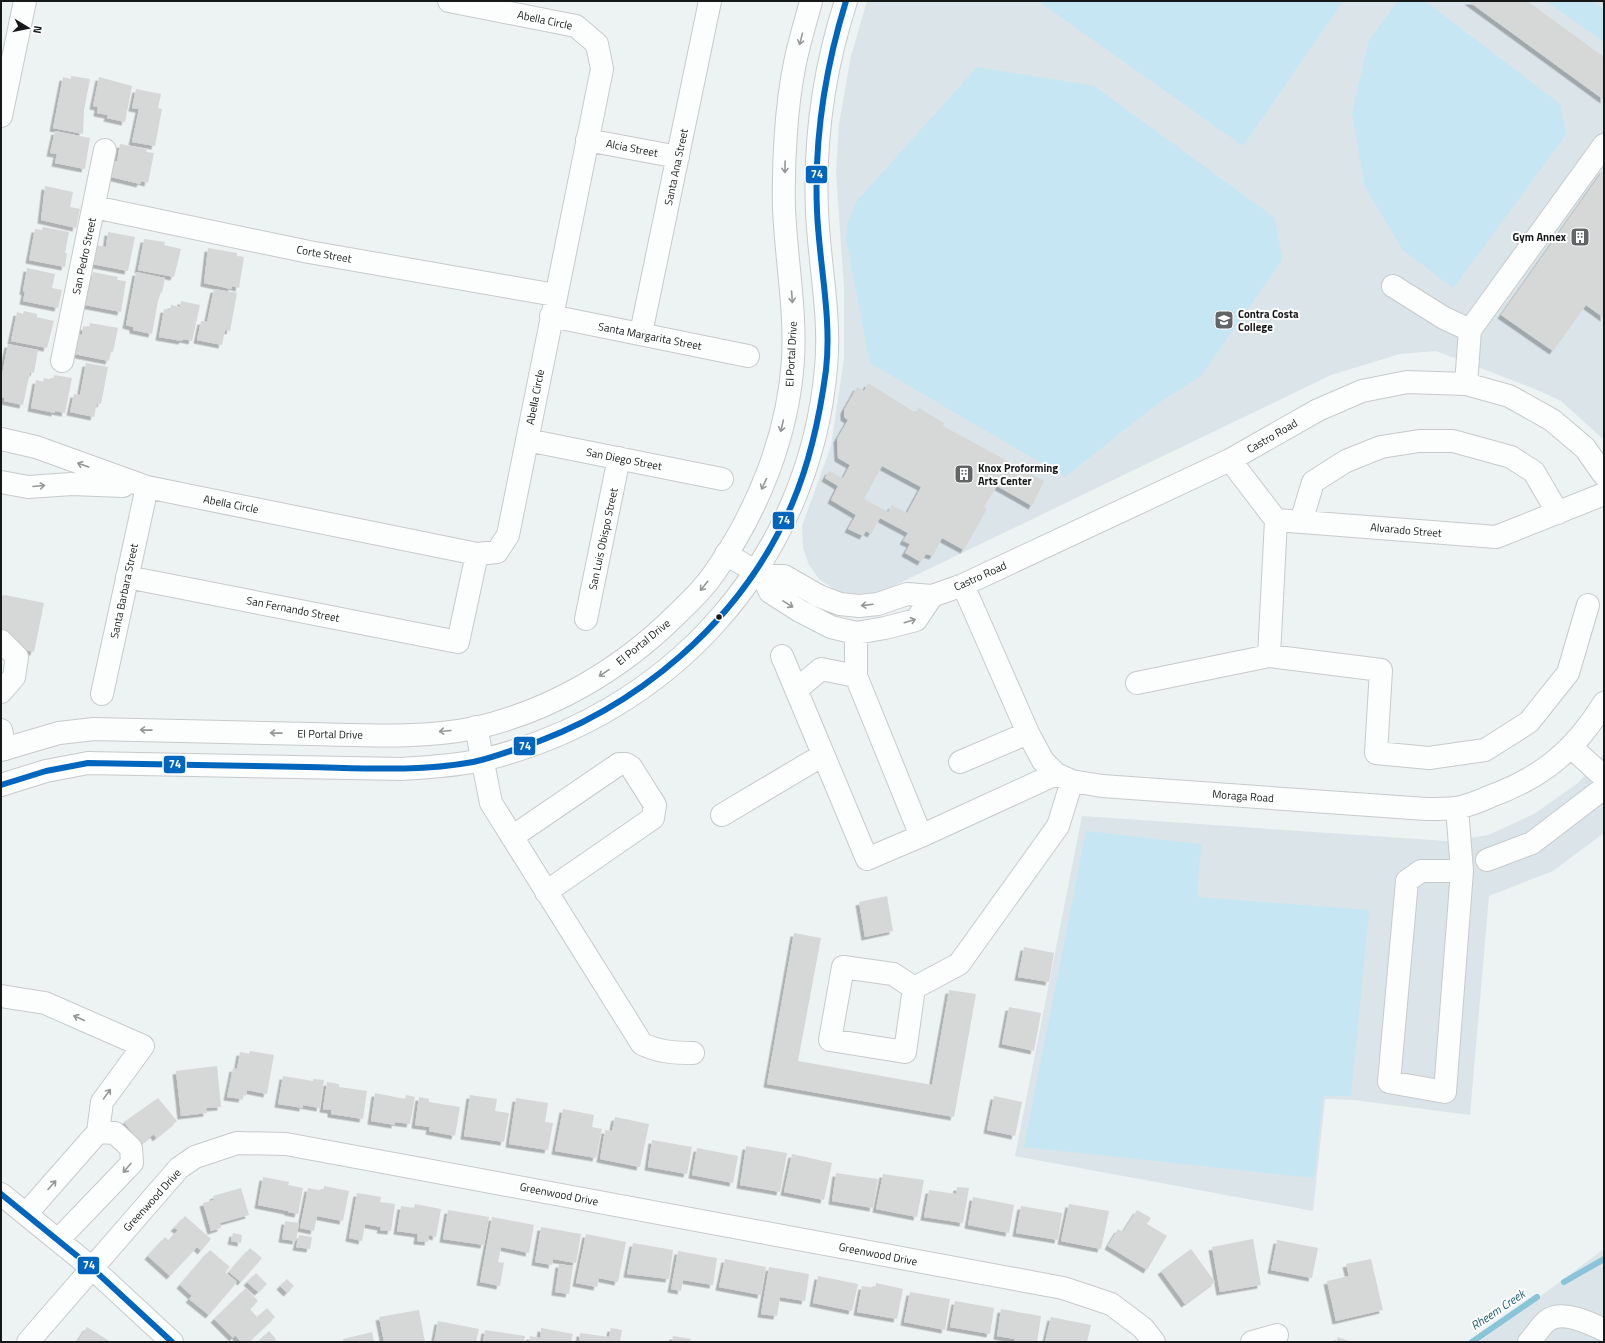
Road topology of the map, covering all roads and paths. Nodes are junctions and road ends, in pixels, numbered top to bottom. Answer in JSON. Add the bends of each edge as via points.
{"nodes":[{"id":1,"x":25,"y":1,"type":"edge"},
{"id":2,"x":449,"y":1,"type":"edge"},
{"id":3,"x":710,"y":1,"type":"edge"},
{"id":4,"x":811,"y":1,"type":"edge"},
{"id":5,"x":846,"y":1,"type":"edge"},
{"id":6,"x":519,"y":8,"type":"edge"},
{"id":7,"x":8,"y":47,"type":"edge"},
{"id":8,"x":1,"y":116,"type":"edge"},
{"id":9,"x":587,"y":140,"type":"junction"},
{"id":10,"x":1604,"y":145,"type":"edge"},
{"id":11,"x":105,"y":150,"type":"dead end"},
{"id":12,"x":678,"y":157,"type":"junction"},
{"id":13,"x":94,"y":207,"type":"junction"},
{"id":14,"x":1393,"y":286,"type":"dead end"},
{"id":15,"x":555,"y":295,"type":"junction"},
{"id":16,"x":551,"y":316,"type":"junction"},
{"id":17,"x":1470,"y":330,"type":"junction"},
{"id":18,"x":642,"y":333,"type":"junction"},
{"id":19,"x":748,"y":356,"type":"dead end"},
{"id":20,"x":62,"y":361,"type":"dead end"},
{"id":21,"x":1466,"y":384,"type":"junction"},
{"id":22,"x":1,"y":439,"type":"edge"},
{"id":23,"x":527,"y":440,"type":"junction"},
{"id":24,"x":619,"y":458,"type":"junction"},
{"id":25,"x":1230,"y":460,"type":"junction"},
{"id":26,"x":1604,"y":475,"type":"edge"},
{"id":27,"x":722,"y":479,"type":"dead end"},
{"id":28,"x":1,"y":482,"type":"edge"},
{"id":29,"x":147,"y":487,"type":"junction"},
{"id":30,"x":1604,"y":494,"type":"edge"},
{"id":31,"x":1558,"y":513,"type":"junction"},
{"id":32,"x":1276,"y":520,"type":"junction"},
{"id":33,"x":1301,"y":522,"type":"junction"},
{"id":34,"x":477,"y":554,"type":"junction"},
{"id":35,"x":726,"y":554,"type":"junction"},
{"id":36,"x":759,"y":574,"type":"junction"},
{"id":37,"x":127,"y":577,"type":"junction"},
{"id":38,"x":963,"y":585,"type":"junction"},
{"id":39,"x":932,"y":596,"type":"junction"},
{"id":40,"x":1588,"y":606,"type":"dead end"},
{"id":41,"x":586,"y":619,"type":"dead end"},
{"id":42,"x":856,"y":633,"type":"junction"},
{"id":43,"x":1,"y":640,"type":"edge"},
{"id":44,"x":782,"y":656,"type":"dead end"},
{"id":45,"x":1269,"y":656,"type":"junction"},
{"id":46,"x":856,"y":676,"type":"junction"},
{"id":47,"x":1137,"y":683,"type":"dead end"},
{"id":48,"x":796,"y":690,"type":"junction"},
{"id":49,"x":1,"y":691,"type":"edge"},
{"id":50,"x":102,"y":694,"type":"dead end"},
{"id":51,"x":1604,"y":703,"type":"edge"},
{"id":52,"x":476,"y":727,"type":"junction"},
{"id":53,"x":1028,"y":733,"type":"junction"},
{"id":54,"x":2,"y":743,"type":"edge"},
{"id":55,"x":1571,"y":747,"type":"junction"},
{"id":56,"x":823,"y":755,"type":"junction"},
{"id":57,"x":481,"y":760,"type":"junction"},
{"id":58,"x":960,"y":762,"type":"dead end"},
{"id":59,"x":1064,"y":777,"type":"junction"},
{"id":60,"x":1604,"y":777,"type":"edge"},
{"id":61,"x":1,"y":785,"type":"edge"},
{"id":62,"x":1604,"y":788,"type":"edge"},
{"id":63,"x":1456,"y":808,"type":"junction"},
{"id":64,"x":722,"y":815,"type":"dead end"},
{"id":65,"x":921,"y":836,"type":"junction"},
{"id":66,"x":512,"y":837,"type":"junction"},
{"id":67,"x":1487,"y":860,"type":"dead end"},
{"id":68,"x":1462,"y":871,"type":"junction"},
{"id":69,"x":546,"y":892,"type":"junction"},
{"id":70,"x":914,"y":988,"type":"junction"},
{"id":71,"x":1,"y":996,"type":"edge"},
{"id":72,"x":693,"y":1053,"type":"dead end"},
{"id":73,"x":98,"y":1132,"type":"junction"},
{"id":74,"x":1,"y":1194,"type":"edge"},
{"id":75,"x":26,"y":1214,"type":"junction"},
{"id":76,"x":58,"y":1240,"type":"junction"},
{"id":77,"x":92,"y":1268,"type":"junction"},
{"id":78,"x":1604,"y":1330,"type":"edge"},
{"id":79,"x":1277,"y":1335,"type":"dead end"},
{"id":80,"x":28,"y":1342,"type":"edge"},
{"id":81,"x":172,"y":1342,"type":"edge"},
{"id":82,"x":1154,"y":1342,"type":"edge"},
{"id":83,"x":1252,"y":1342,"type":"edge"},
{"id":84,"x":1530,"y":1342,"type":"edge"}],
"edges":[{"from":1,"to":7,"type":"street"},
{"from":2,"to":6,"type":"street","name":"Abella Circle"},
{"from":3,"to":12,"type":"street","name":"Santa Ana Street"},
{"from":4,"to":35,"type":"street","name":"El Portal Drive","one_way":true,"via":[[795,64],[785,146],[784,208],[794,336],[789,396],[766,481]]},
{"from":5,"to":36,"type":"street","via":[[835,34],[818,139],[817,212],[826,304],[826,367],[816,429],[801,483]]},
{"from":6,"to":9,"type":"street","name":"Abella Circle","via":[[576,26],[597,44],[602,69]]},
{"from":7,"to":8,"type":"street"},
{"from":9,"to":12,"type":"street","name":"Alcia Street"},
{"from":9,"to":15,"type":"street","name":"Abella Circle"},
{"from":10,"to":17,"type":"street"},
{"from":11,"to":13,"type":"street","name":"San Pedro Street"},
{"from":12,"to":18,"type":"street","name":"Santa Ana Street"},
{"from":13,"to":15,"type":"street","name":"Corte Street","via":[[309,252]]},
{"from":13,"to":20,"type":"street","name":"San Pedro Street"},
{"from":14,"to":17,"type":"street","via":[[1444,318]]},
{"from":15,"to":16,"type":"street","name":"Abella Circle"},
{"from":16,"to":18,"type":"street","name":"Santa Margarita Street"},
{"from":16,"to":23,"type":"street","name":"Abella Circle"},
{"from":17,"to":21,"type":"street"},
{"from":18,"to":19,"type":"street","name":"Santa Margarita Street"},
{"from":21,"to":25,"type":"street","name":"Castro Road","via":[[1407,382],[1362,391],[1318,410]]},
{"from":21,"to":26,"type":"street","name":"Castro Road","via":[[1509,396],[1552,420],[1585,448]]},
{"from":29,"to":22,"type":"street","name":"Abella Circle","one_way":true,"via":[[36,447]]},
{"from":23,"to":24,"type":"street","name":"San Diego Street"},
{"from":23,"to":34,"type":"street","name":"Abella Circle","via":[[508,535],[497,552]]},
{"from":24,"to":27,"type":"street","name":"San Diego Street"},
{"from":24,"to":41,"type":"street","name":"San Luis Obispo Street"},
{"from":25,"to":32,"type":"street"},
{"from":25,"to":38,"type":"street","name":"Castro Road"},
{"from":28,"to":29,"type":"street","name":"Abella Circle","one_way":true,"via":[[28,487],[72,484]]},
{"from":29,"to":34,"type":"street","name":"Abella Circle"},
{"from":29,"to":37,"type":"street","name":"Santa Barbara Street"},
{"from":30,"to":31,"type":"street","name":"Alvarado Street"},
{"from":31,"to":33,"type":"street","name":"Alvarado Street","via":[[1496,537]]},
{"from":31,"to":33,"type":"street","via":[[1534,472],[1510,456],[1453,441],[1419,441],[1381,447],[1346,461],[1313,482]]},
{"from":32,"to":33,"type":"street","name":"Alvarado Street"},
{"from":32,"to":45,"type":"street"},
{"from":34,"to":37,"type":"street","name":"San Fernando Street","via":[[458,642]]},
{"from":35,"to":36,"type":"street"},
{"from":35,"to":52,"type":"street","name":"El Portal Drive","one_way":true,"via":[[697,594],[658,634],[602,675],[529,711]]},
{"from":39,"to":36,"type":"street","name":"Castro Road","one_way":true,"via":[[907,594],[878,604],[840,604],[819,596],[784,576]]},
{"from":36,"to":42,"type":"street","one_way":true,"via":[[770,592],[800,611],[831,627]]},
{"from":36,"to":57,"type":"street","via":[[694,646],[664,673],[625,701],[589,722],[545,741]]},
{"from":37,"to":50,"type":"street","name":"Santa Barbara Street"},
{"from":38,"to":39,"type":"street","name":"Castro Road"},
{"from":38,"to":53,"type":"street"},
{"from":42,"to":39,"type":"street","one_way":true,"via":[[916,620]]},
{"from":40,"to":45,"type":"street","via":[[1568,673],[1529,722],[1485,750],[1429,758],[1376,754],[1381,670]]},
{"from":42,"to":46,"type":"street"},
{"from":43,"to":49,"type":"street","via":[[17,657],[14,677]]},
{"from":44,"to":48,"type":"street"},
{"from":45,"to":47,"type":"street"},
{"from":46,"to":48,"type":"street","via":[[820,669]]},
{"from":46,"to":65,"type":"street"},
{"from":48,"to":56,"type":"street"},
{"from":51,"to":55,"type":"street","name":"Moraga Road"},
{"from":52,"to":54,"type":"street","name":"El Portal Drive","one_way":true,"via":[[398,736],[94,730]]},
{"from":52,"to":57,"type":"street"},
{"from":53,"to":58,"type":"street"},
{"from":53,"to":59,"type":"street","via":[[1043,761]]},
{"from":55,"to":60,"type":"street"},
{"from":55,"to":63,"type":"street","name":"Moraga Road","via":[[1546,769],[1513,788]]},
{"from":56,"to":64,"type":"street"},
{"from":56,"to":65,"type":"street","via":[[867,859]]},
{"from":57,"to":61,"type":"street","via":[[402,769],[88,763],[46,771]]},
{"from":57,"to":66,"type":"street","via":[[491,803]]},
{"from":59,"to":63,"type":"street","name":"Moraga Road","via":[[1102,786],[1426,809]]},
{"from":59,"to":65,"type":"street"},
{"from":59,"to":70,"type":"street","via":[[1058,826],[960,964]]},
{"from":62,"to":67,"type":"street","via":[[1532,843]]},
{"from":63,"to":68,"type":"street"},
{"from":66,"to":69,"type":"street"},
{"from":66,"to":69,"type":"street","via":[[619,764],[631,767],[655,805],[653,818]]},
{"from":68,"to":68,"type":"street","via":[[1445,1092],[1390,1082],[1406,881],[1421,871]]},
{"from":69,"to":72,"type":"street","via":[[642,1044],[672,1053]]},
{"from":70,"to":70,"type":"street","via":[[905,1052],[830,1040],[844,967],[893,974]]},
{"from":73,"to":71,"type":"street","one_way":true,"via":[[102,1102],[143,1046],[44,1003]]},
{"from":75,"to":73,"type":"street","one_way":true},
{"from":73,"to":76,"type":"street","one_way":true,"via":[[115,1133],[130,1148],[132,1164]]},
{"from":74,"to":75,"type":"street"},
{"from":75,"to":76,"type":"street"},
{"from":76,"to":77,"type":"street"},
{"from":77,"to":80,"type":"street","name":"Greenwood Drive"},
{"from":77,"to":81,"type":"street"},
{"from":77,"to":82,"type":"street","name":"Greenwood Drive","via":[[179,1168],[194,1157],[237,1143],[286,1144],[1063,1288],[1112,1304],[1143,1328]]},
{"from":78,"to":84,"type":"street","via":[[1578,1318],[1563,1317],[1548,1320]]},
{"from":79,"to":83,"type":"street"}]}
